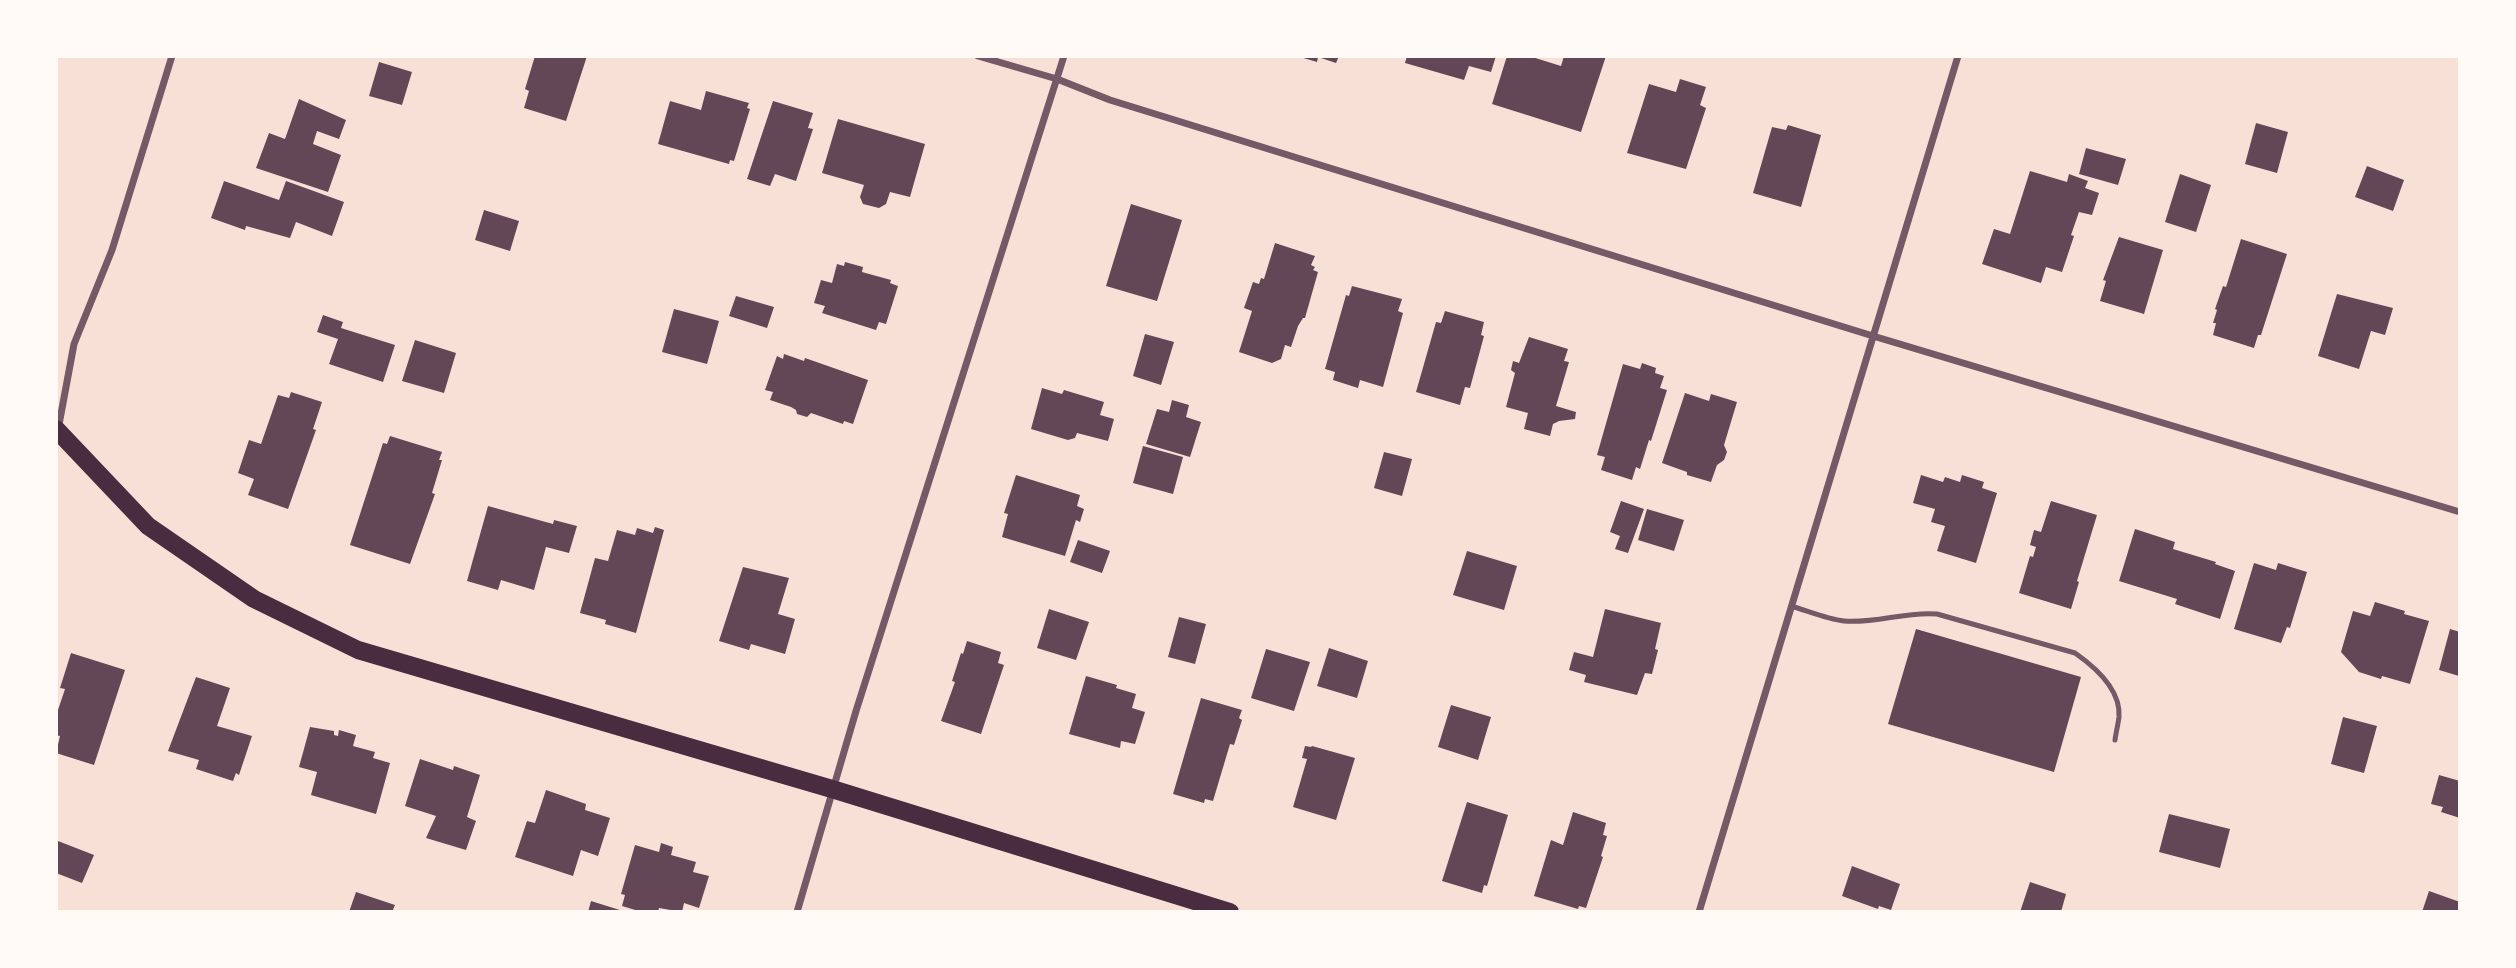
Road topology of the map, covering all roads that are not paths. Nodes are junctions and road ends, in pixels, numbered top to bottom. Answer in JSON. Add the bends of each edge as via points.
{"nodes":[{"id":1,"x":172,"y":56,"type":"edge"},
{"id":2,"x":978,"y":56,"type":"edge"},
{"id":3,"x":1063,"y":56,"type":"edge"},
{"id":4,"x":1958,"y":56,"type":"edge"},
{"id":5,"x":1057,"y":79,"type":"junction"},
{"id":6,"x":1873,"y":336,"type":"junction"},
{"id":7,"x":57,"y":432,"type":"edge"},
{"id":8,"x":2460,"y":512,"type":"edge"},
{"id":9,"x":1791,"y":606,"type":"junction"},
{"id":10,"x":2115,"y":740,"type":"dead end"},
{"id":11,"x":832,"y":789,"type":"junction"},
{"id":12,"x":797,"y":912,"type":"edge"},
{"id":13,"x":1230,"y":912,"type":"edge"},
{"id":14,"x":1699,"y":912,"type":"edge"}],
"edges":[{"from":1,"to":7,"type":"street","via":[[112,250],[74,344]]},
{"from":2,"to":5,"type":"street"},
{"from":3,"to":5,"type":"street"},
{"from":4,"to":6,"type":"street"},
{"from":5,"to":6,"type":"street","via":[[1110,100]]},
{"from":5,"to":11,"type":"street"},
{"from":6,"to":8,"type":"street"},
{"from":6,"to":9,"type":"street"},
{"from":7,"to":11,"type":"main road","via":[[148,526],[254,598],[358,650]]},
{"from":9,"to":10,"type":"lane","via":[[1844,621],[1937,614],[2075,653],[2094,666],[2116,701]]},
{"from":9,"to":14,"type":"street"},
{"from":11,"to":12,"type":"street"},
{"from":11,"to":13,"type":"main road"}]}
